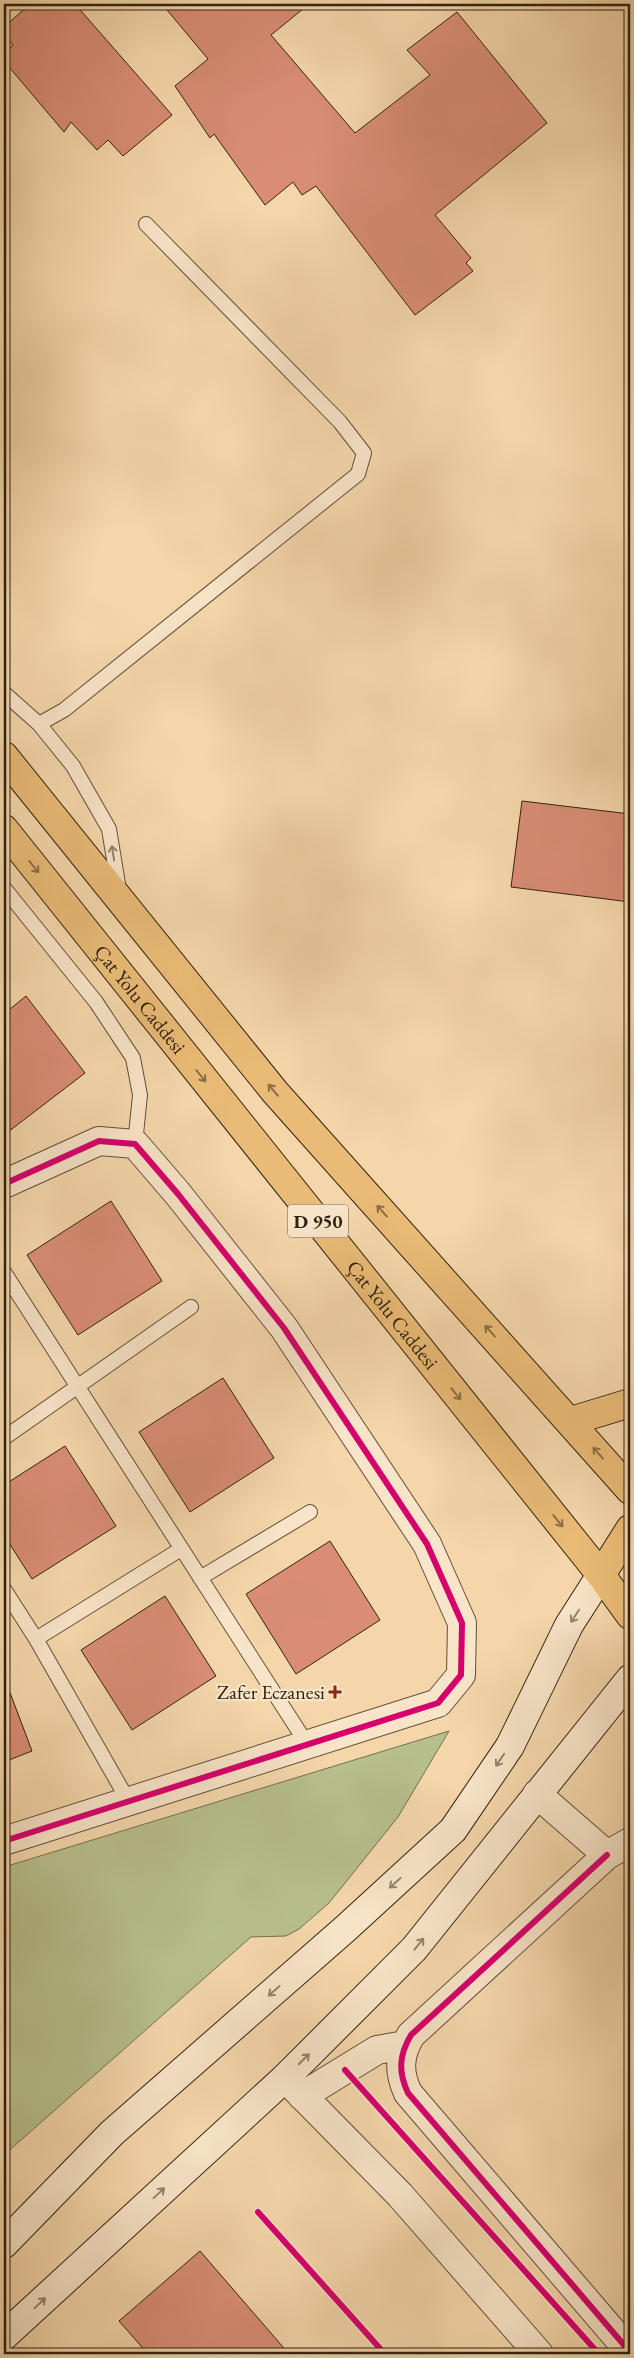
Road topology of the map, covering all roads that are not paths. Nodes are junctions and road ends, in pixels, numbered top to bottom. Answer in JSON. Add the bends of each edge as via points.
{"nodes":[{"id":1,"x":146,"y":224,"type":"dead end"},
{"id":2,"x":4,"y":693,"type":"edge"},
{"id":3,"x":39,"y":724,"type":"junction"},
{"id":4,"x":4,"y":756,"type":"edge"},
{"id":5,"x":4,"y":829,"type":"edge"},
{"id":6,"x":4,"y":888,"type":"edge"},
{"id":7,"x":121,"y":901,"type":"junction"},
{"id":8,"x":135,"y":1144,"type":"junction"},
{"id":9,"x":4,"y":1184,"type":"edge"},
{"id":10,"x":4,"y":1272,"type":"edge"},
{"id":11,"x":192,"y":1306,"type":"dead end"},
{"id":12,"x":77,"y":1386,"type":"junction"},
{"id":13,"x":630,"y":1403,"type":"edge"},
{"id":14,"x":571,"y":1421,"type":"junction"},
{"id":15,"x":4,"y":1438,"type":"edge"},
{"id":16,"x":630,"y":1490,"type":"edge"},
{"id":17,"x":310,"y":1512,"type":"dead end"},
{"id":18,"x":630,"y":1529,"type":"edge"},
{"id":19,"x":181,"y":1549,"type":"junction"},
{"id":20,"x":602,"y":1575,"type":"junction"},
{"id":21,"x":200,"y":1578,"type":"junction"},
{"id":22,"x":4,"y":1589,"type":"edge"},
{"id":23,"x":630,"y":1615,"type":"edge"},
{"id":24,"x":36,"y":1640,"type":"junction"},
{"id":25,"x":630,"y":1679,"type":"edge"},
{"id":26,"x":307,"y":1744,"type":"junction"},
{"id":27,"x":537,"y":1794,"type":"junction"},
{"id":28,"x":129,"y":1802,"type":"junction"},
{"id":29,"x":4,"y":1841,"type":"edge"},
{"id":30,"x":619,"y":1848,"type":"edge"},
{"id":31,"x":405,"y":2046,"type":"junction"},
{"id":32,"x":294,"y":2087,"type":"junction"},
{"id":33,"x":4,"y":2244,"type":"edge"},
{"id":34,"x":4,"y":2336,"type":"edge"},
{"id":35,"x":630,"y":2352,"type":"edge"},
{"id":36,"x":539,"y":2354,"type":"edge"}],
"edges":[{"from":1,"to":3,"type":"lane","via":[[340,422],[364,453],[358,474],[64,710]]},
{"from":2,"to":3,"type":"lane"},
{"from":7,"to":3,"type":"lane","one_way":true,"via":[[109,829],[73,766]]},
{"from":4,"to":7,"type":"highway","number":"D 950"},
{"from":5,"to":20,"type":"highway","name":"Çat Yolu Caddesi","number":"D 950","one_way":true},
{"from":6,"to":8,"type":"lane","via":[[96,1002],[133,1058],[140,1095]]},
{"from":14,"to":7,"type":"highway","number":"D 950","one_way":true,"via":[[275,1092]]},
{"from":8,"to":9,"type":"street","via":[[99,1141]]},
{"from":8,"to":26,"type":"street","via":[[284,1328],[427,1544],[462,1624],[460,1675],[438,1703]]},
{"from":10,"to":12,"type":"lane"},
{"from":11,"to":12,"type":"lane"},
{"from":12,"to":15,"type":"lane"},
{"from":12,"to":19,"type":"lane"},
{"from":13,"to":14,"type":"highway"},
{"from":16,"to":14,"type":"highway","number":"D 950","one_way":true},
{"from":17,"to":21,"type":"lane"},
{"from":18,"to":20,"type":"highway"},
{"from":19,"to":21,"type":"lane"},
{"from":19,"to":24,"type":"lane"},
{"from":20,"to":23,"type":"highway","name":"Çat Yolu Caddesi","number":"D 950"},
{"from":20,"to":33,"type":"street","one_way":true,"via":[[569,1625],[510,1746],[453,1830],[112,2133]]},
{"from":21,"to":26,"type":"lane"},
{"from":22,"to":24,"type":"lane"},
{"from":24,"to":28,"type":"lane"},
{"from":25,"to":27,"type":"street"},
{"from":26,"to":28,"type":"street"},
{"from":27,"to":30,"type":"street"},
{"from":32,"to":27,"type":"street","one_way":true,"via":[[414,1949]]},
{"from":28,"to":29,"type":"street"},
{"from":30,"to":31,"type":"street","via":[[412,2035]]},
{"from":31,"to":32,"type":"street","via":[[377,2050]]},
{"from":31,"to":35,"type":"street","via":[[400,2070],[408,2093]]},
{"from":34,"to":32,"type":"street","one_way":true},
{"from":32,"to":36,"type":"street","via":[[400,2195]]}]}
